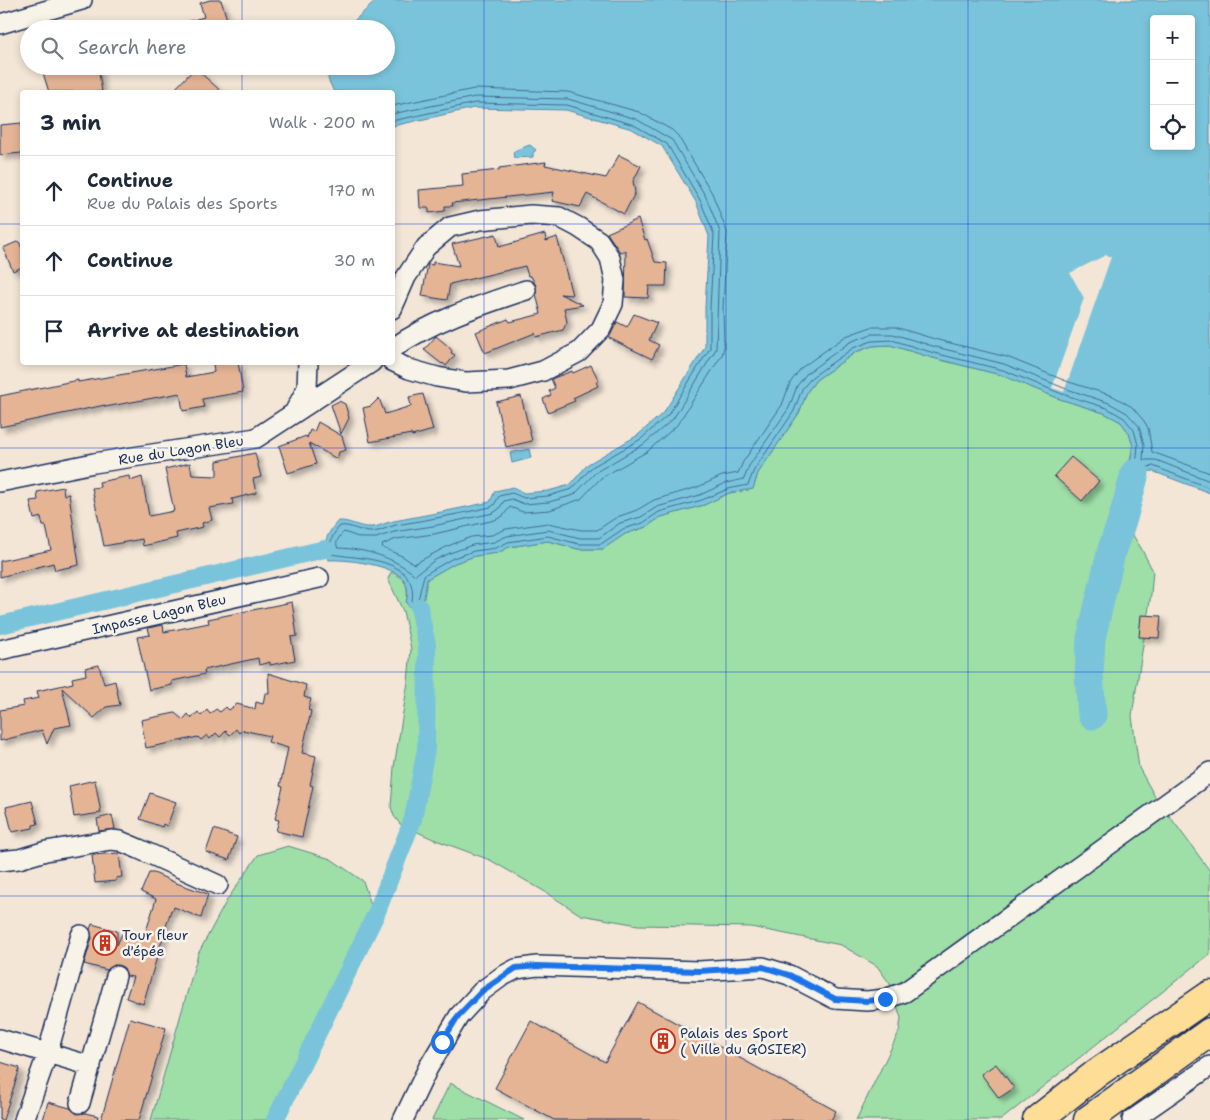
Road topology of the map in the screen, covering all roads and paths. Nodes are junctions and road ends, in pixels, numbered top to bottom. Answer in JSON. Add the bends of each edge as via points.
{"nodes":[{"id":1,"x":84,"y":1,"type":"edge"},
{"id":2,"x":0,"y":24,"type":"edge"},
{"id":3,"x":526,"y":290,"type":"dead end"},
{"id":4,"x":395,"y":302,"type":"edge"},
{"id":5,"x":395,"y":347,"type":"edge"},
{"id":6,"x":395,"y":362,"type":"edge"},
{"id":7,"x":308,"y":365,"type":"edge"},
{"id":8,"x":367,"y":365,"type":"edge"},
{"id":9,"x":294,"y":412,"type":"junction"},
{"id":10,"x":0,"y":482,"type":"edge"},
{"id":11,"x":319,"y":578,"type":"dead end"},
{"id":12,"x":0,"y":650,"type":"edge"},
{"id":13,"x":1210,"y":772,"type":"edge"},
{"id":14,"x":0,"y":861,"type":"edge"},
{"id":15,"x":218,"y":885,"type":"dead end"},
{"id":16,"x":81,"y":935,"type":"dead end"},
{"id":17,"x":116,"y":976,"type":"dead end"},
{"id":18,"x":1210,"y":985,"type":"edge"},
{"id":19,"x":1210,"y":995,"type":"edge"},
{"id":20,"x":1187,"y":1011,"type":"junction"},
{"id":21,"x":1210,"y":1032,"type":"edge"},
{"id":22,"x":0,"y":1039,"type":"edge"},
{"id":23,"x":1210,"y":1050,"type":"edge"},
{"id":24,"x":47,"y":1054,"type":"junction"},
{"id":25,"x":91,"y":1066,"type":"junction"},
{"id":26,"x":1210,"y":1066,"type":"edge"},
{"id":27,"x":80,"y":1103,"type":"dead end"},
{"id":28,"x":24,"y":1120,"type":"edge"},
{"id":29,"x":402,"y":1120,"type":"edge"},
{"id":30,"x":1037,"y":1120,"type":"edge"},
{"id":31,"x":1088,"y":1120,"type":"edge"},
{"id":32,"x":1101,"y":1120,"type":"edge"},
{"id":33,"x":1132,"y":1120,"type":"edge"}],
"edges":[{"from":1,"to":2,"type":"street"},
{"from":3,"to":5,"type":"street","via":[[411,335]]},
{"from":4,"to":6,"type":"street","via":[[406,277],[426,247],[450,227],[480,220],[531,215],[559,217],[599,241],[610,258],[615,280],[613,304],[601,329],[580,352],[543,371],[509,380],[466,382]]},
{"from":7,"to":9,"type":"street","via":[[307,388]]},
{"from":8,"to":9,"type":"street","name":"Rue du Lagon Bleu"},
{"from":9,"to":10,"type":"street","name":"Rue du Lagon Bleu","via":[[256,438],[94,463]]},
{"from":11,"to":12,"type":"street","name":"Impasse Lagon Bleu"},
{"from":13,"to":29,"type":"street","via":[[905,992],[885,999],[835,999],[789,975],[763,967],[699,971],[516,968],[482,991],[458,1016]]},
{"from":14,"to":15,"type":"street","via":[[111,840],[139,849]]},
{"from":16,"to":24,"type":"street"},
{"from":17,"to":25,"type":"street"},
{"from":18,"to":20,"type":"highway"},
{"from":19,"to":20,"type":"highway"},
{"from":20,"to":30,"type":"highway","via":[[1097,1073]]},
{"from":21,"to":31,"type":"highway"},
{"from":22,"to":24,"type":"street"},
{"from":23,"to":32,"type":"highway"},
{"from":24,"to":25,"type":"street"},
{"from":24,"to":28,"type":"street"},
{"from":25,"to":27,"type":"street"},
{"from":26,"to":33,"type":"street"}]}
